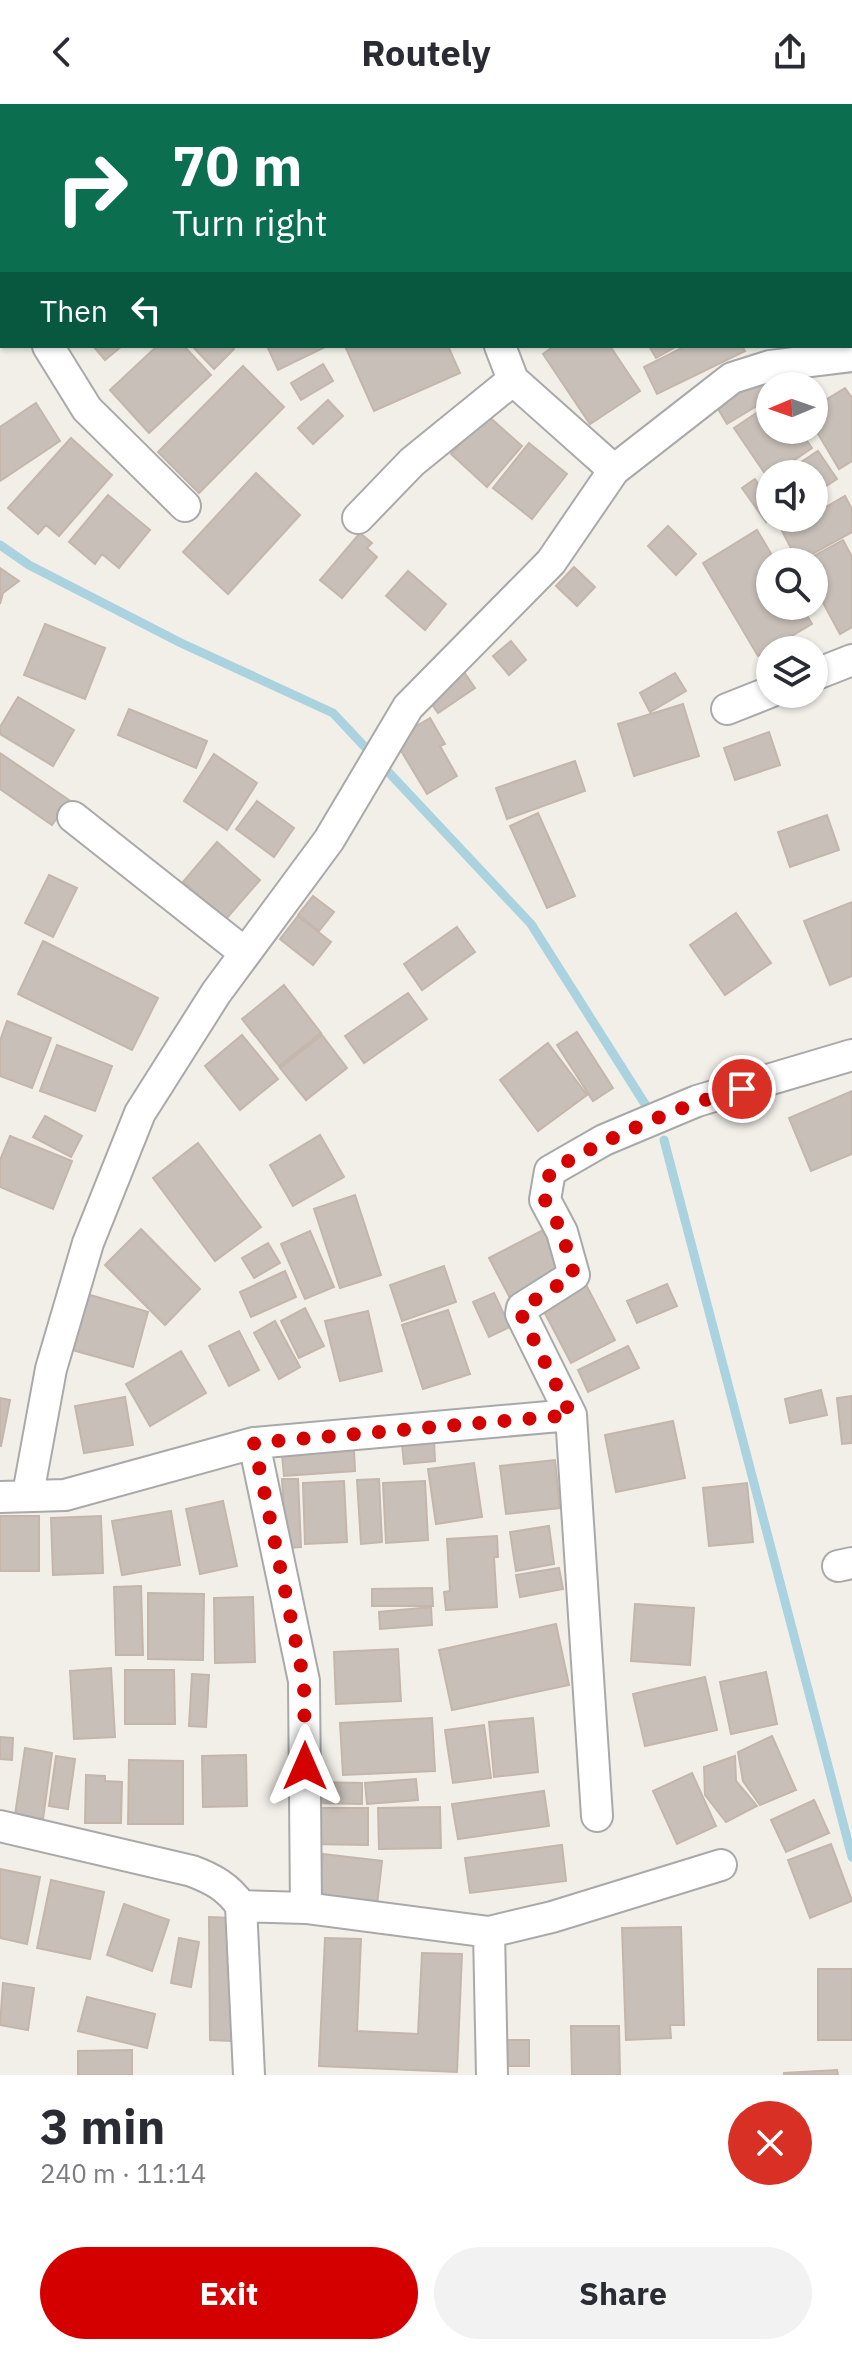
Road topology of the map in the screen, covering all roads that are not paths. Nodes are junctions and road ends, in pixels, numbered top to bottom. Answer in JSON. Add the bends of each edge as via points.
{"nodes":[{"id":1,"x":49,"y":348,"type":"edge"},
{"id":2,"x":501,"y":348,"type":"edge"},
{"id":3,"x":852,"y":356,"type":"edge"},
{"id":4,"x":513,"y":380,"type":"junction"},
{"id":5,"x":614,"y":470,"type":"junction"},
{"id":6,"x":185,"y":506,"type":"dead end"},
{"id":7,"x":358,"y":518,"type":"dead end"},
{"id":8,"x":852,"y":660,"type":"edge"},
{"id":9,"x":828,"y":669,"type":"edge"},
{"id":10,"x":756,"y":698,"type":"edge"},
{"id":11,"x":727,"y":709,"type":"dead end"},
{"id":12,"x":73,"y":817,"type":"dead end"},
{"id":13,"x":245,"y":953,"type":"junction"},
{"id":14,"x":852,"y":1055,"type":"edge"},
{"id":15,"x":571,"y":1415,"type":"junction"},
{"id":16,"x":254,"y":1443,"type":"junction"},
{"id":17,"x":14,"y":1496,"type":"edge"},
{"id":18,"x":597,"y":1816,"type":"dead end"},
{"id":19,"x":0,"y":1826,"type":"edge"},
{"id":20,"x":721,"y":1865,"type":"dead end"},
{"id":21,"x":241,"y":1906,"type":"junction"},
{"id":22,"x":306,"y":1908,"type":"junction"},
{"id":23,"x":489,"y":1932,"type":"junction"},
{"id":24,"x":249,"y":2075,"type":"edge"},
{"id":25,"x":492,"y":2075,"type":"edge"}],
"edges":[{"from":1,"to":6,"type":"street","via":[[87,409]]},
{"from":2,"to":4,"type":"street"},
{"from":3,"to":5,"type":"street","via":[[770,366],[732,378]]},
{"from":4,"to":5,"type":"street"},
{"from":4,"to":7,"type":"street","via":[[412,462]]},
{"from":5,"to":13,"type":"street","via":[[551,562],[408,707],[329,840]]},
{"from":8,"to":9,"type":"street"},
{"from":10,"to":11,"type":"street"},
{"from":12,"to":13,"type":"street"},
{"from":13,"to":17,"type":"street","via":[[140,1113],[88,1243]]},
{"from":14,"to":15,"type":"street","via":[[697,1101],[604,1140],[550,1171],[545,1200],[562,1232],[574,1275],[522,1308],[521,1314]]},
{"from":15,"to":16,"type":"street"},
{"from":15,"to":18,"type":"street"},
{"from":16,"to":17,"type":"street","via":[[65,1495]]},
{"from":16,"to":22,"type":"street","via":[[304,1681]]},
{"from":19,"to":21,"type":"street","via":[[192,1871],[212,1878]]},
{"from":20,"to":23,"type":"street"},
{"from":21,"to":22,"type":"street"},
{"from":21,"to":24,"type":"street"},
{"from":22,"to":23,"type":"street"},
{"from":23,"to":25,"type":"street"}]}
